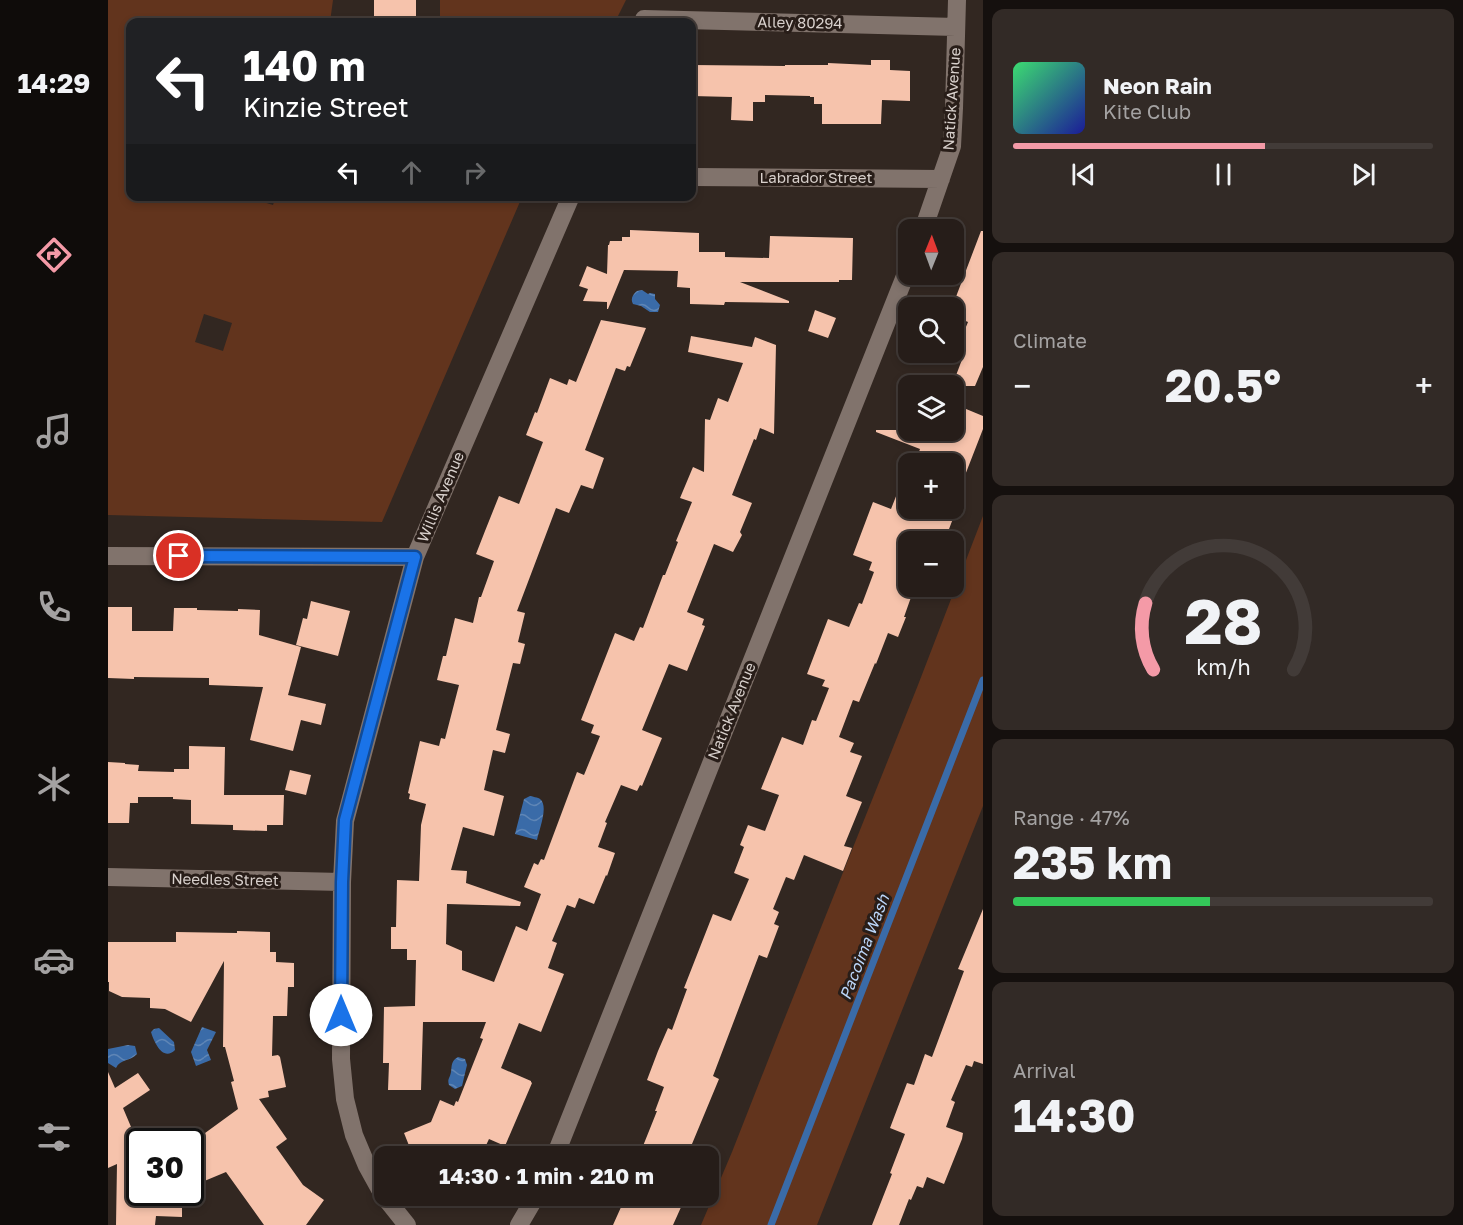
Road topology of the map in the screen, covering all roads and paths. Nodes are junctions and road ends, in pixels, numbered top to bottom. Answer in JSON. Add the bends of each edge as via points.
{"nodes":[{"id":1,"x":957,"y":0,"type":"edge"},
{"id":2,"x":696,"y":20,"type":"edge"},
{"id":3,"x":956,"y":27,"type":"junction"},
{"id":4,"x":696,"y":177,"type":"edge"},
{"id":5,"x":941,"y":179,"type":"junction"},
{"id":6,"x":569,"y":201,"type":"edge"},
{"id":7,"x":927,"y":219,"type":"edge"},
{"id":8,"x":901,"y":285,"type":"edge"},
{"id":9,"x":108,"y":556,"type":"edge"},
{"id":10,"x":415,"y":557,"type":"junction"},
{"id":11,"x":108,"y":877,"type":"edge"},
{"id":12,"x":342,"y":882,"type":"junction"},
{"id":13,"x":559,"y":1146,"type":"edge"},
{"id":14,"x":530,"y":1206,"type":"edge"},
{"id":15,"x":407,"y":1225,"type":"edge"},
{"id":16,"x":519,"y":1225,"type":"edge"}],
"edges":[{"from":1,"to":3,"type":"street","name":"Natick Avenue"},
{"from":2,"to":3,"type":"street","name":"Alley 80294"},
{"from":3,"to":5,"type":"street","name":"Natick Avenue","via":[[952,146]]},
{"from":4,"to":5,"type":"street","name":"Labrador Street"},
{"from":5,"to":7,"type":"street","name":"Natick Avenue"},
{"from":6,"to":10,"type":"street","name":"Willis Avenue"},
{"from":8,"to":13,"type":"street","name":"Natick Avenue"},
{"from":9,"to":10,"type":"street"},
{"from":10,"to":12,"type":"street","name":"Willis Avenue","via":[[345,820]]},
{"from":11,"to":12,"type":"street","name":"Needles Street"},
{"from":12,"to":15,"type":"street","name":"Willis Avenue","via":[[341,1059],[346,1107],[370,1174]]},
{"from":14,"to":16,"type":"street"}]}
